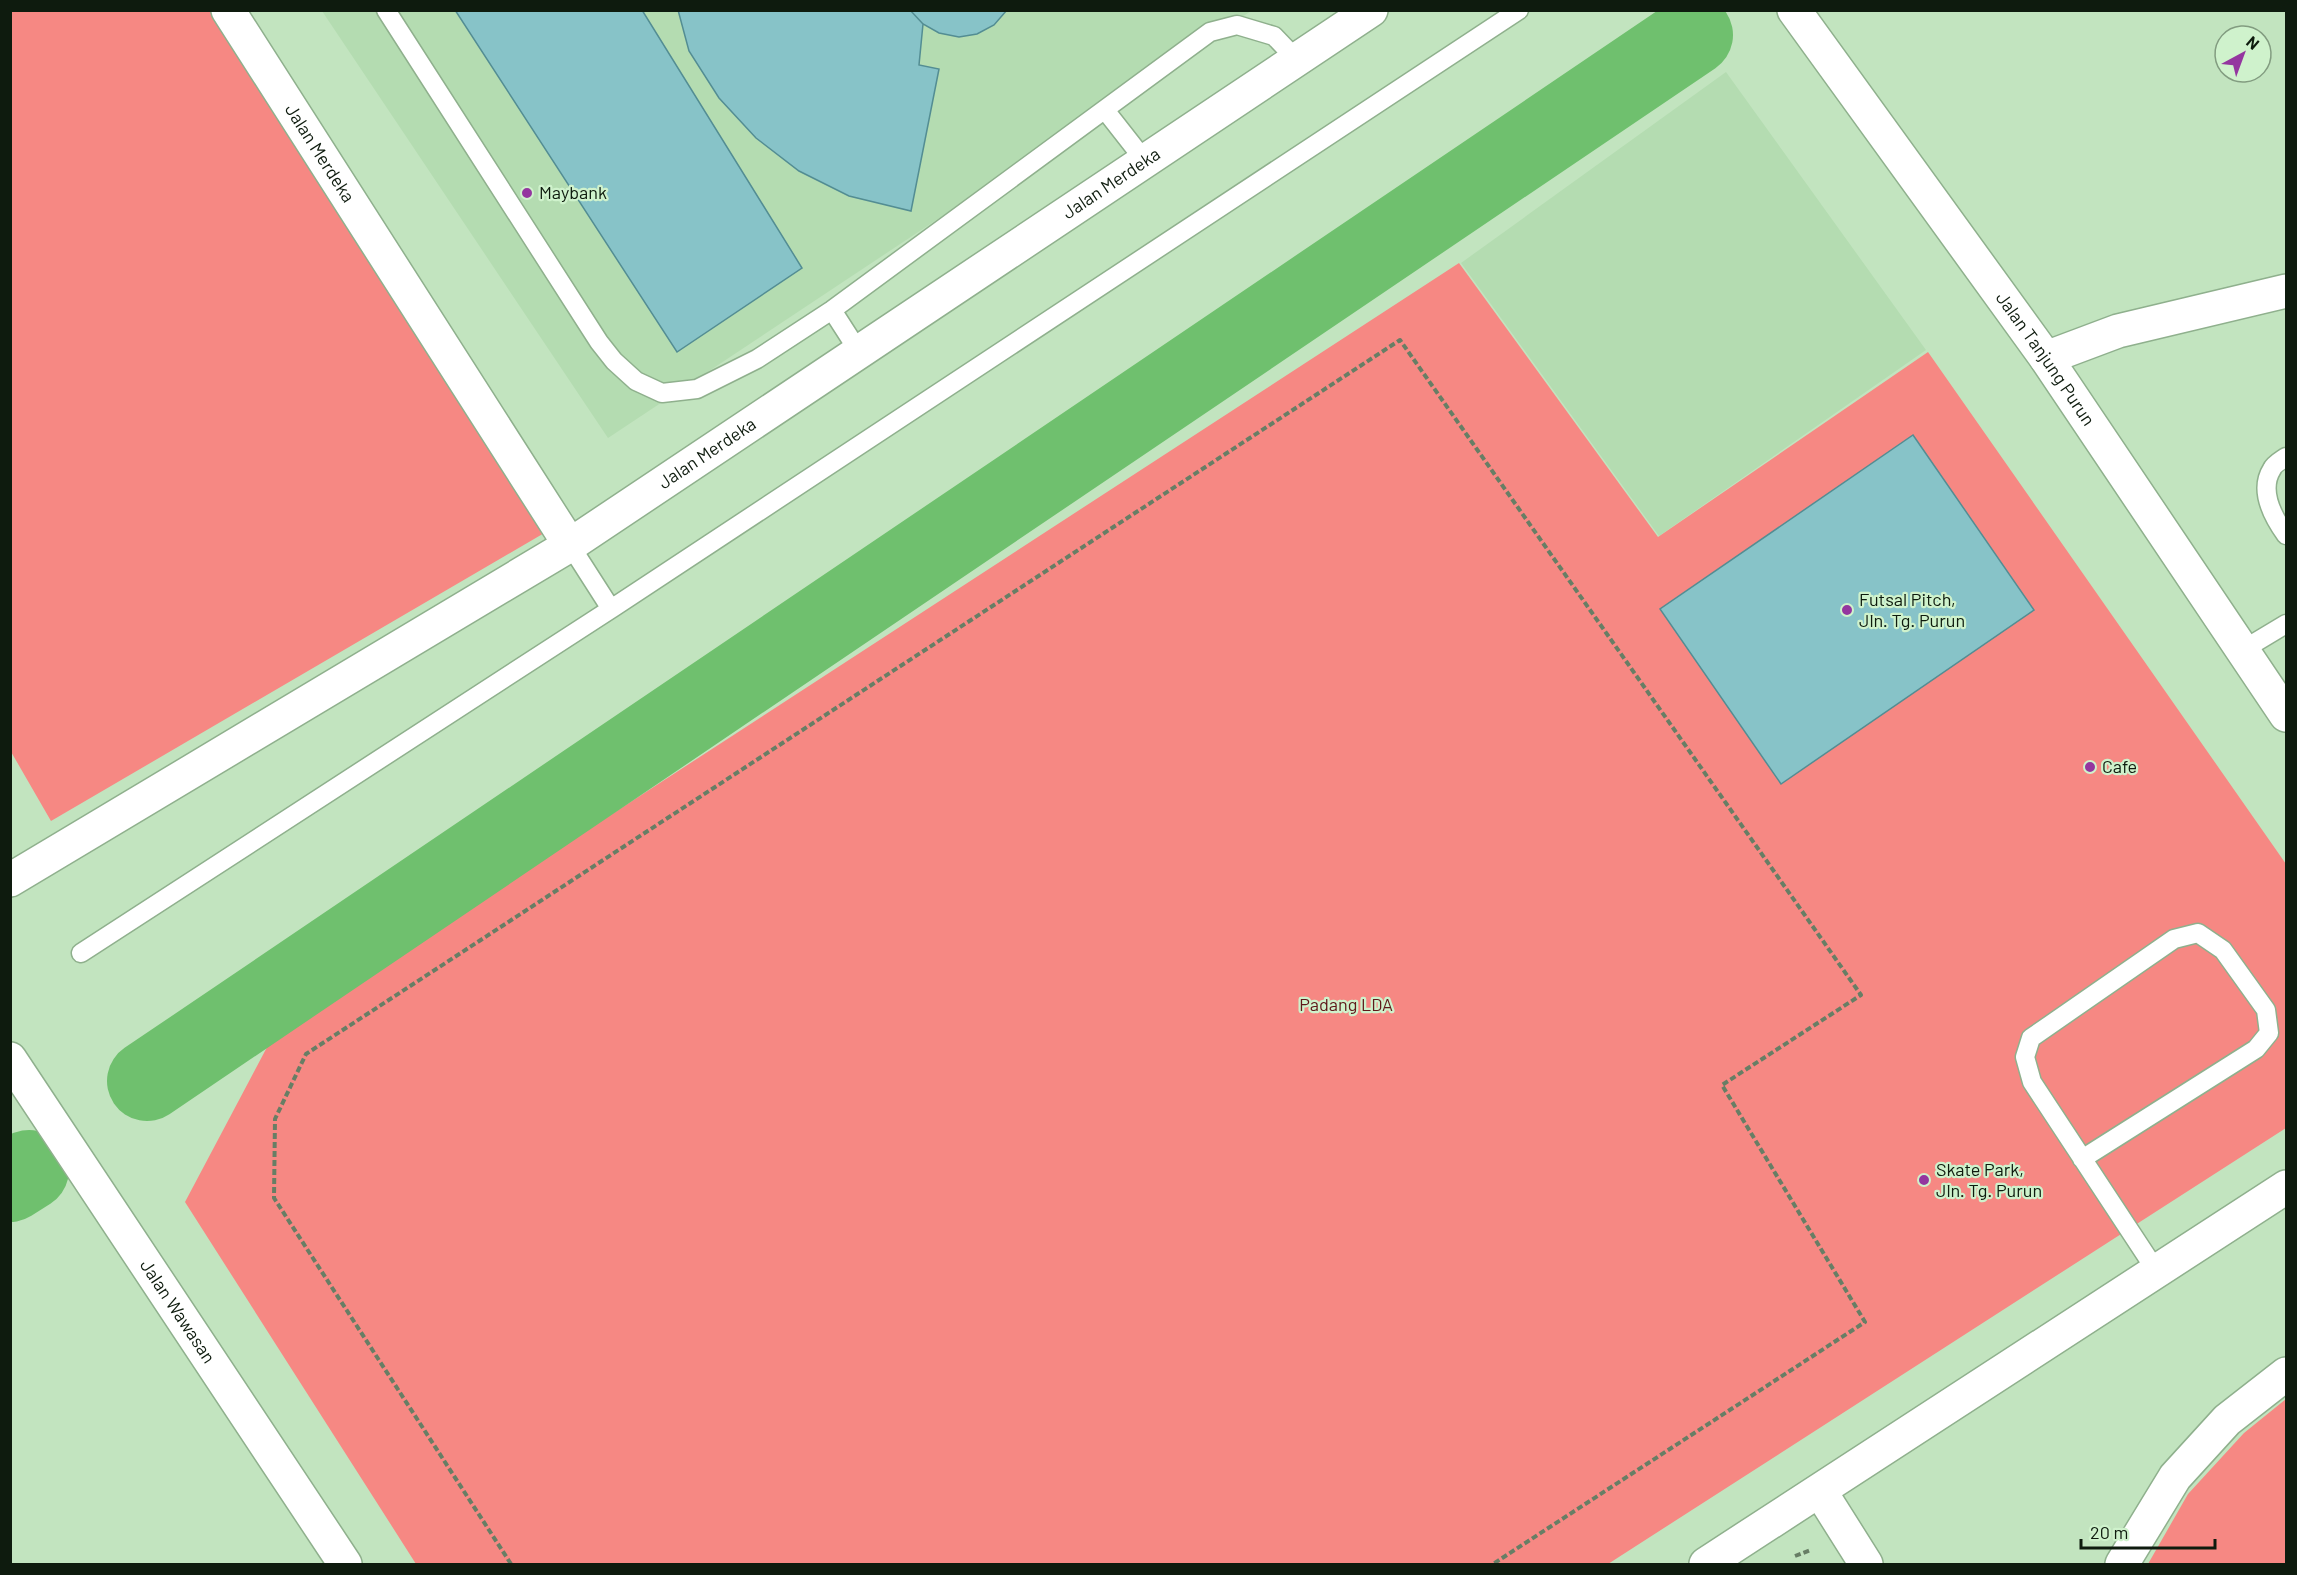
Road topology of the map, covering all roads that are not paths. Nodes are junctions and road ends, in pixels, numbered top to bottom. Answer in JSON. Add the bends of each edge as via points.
{"nodes":[{"id":1,"x":228,"y":10,"type":"edge"},
{"id":2,"x":386,"y":10,"type":"edge"},
{"id":3,"x":1371,"y":10,"type":"edge"},
{"id":4,"x":1519,"y":10,"type":"edge"},
{"id":5,"x":1794,"y":10,"type":"edge"},
{"id":6,"x":1297,"y":60,"type":"junction"},
{"id":7,"x":1105,"y":110,"type":"junction"},
{"id":8,"x":1144,"y":161,"type":"junction"},
{"id":9,"x":2286,"y":291,"type":"edge"},
{"id":10,"x":832,"y":310,"type":"junction"},
{"id":11,"x":859,"y":352,"type":"junction"},
{"id":12,"x":2046,"y":358,"type":"junction"},
{"id":13,"x":2286,"y":457,"type":"edge"},
{"id":14,"x":2286,"y":535,"type":"edge"},
{"id":15,"x":570,"y":545,"type":"junction"},
{"id":16,"x":611,"y":609,"type":"junction"},
{"id":17,"x":2286,"y":624,"type":"edge"},
{"id":18,"x":2241,"y":651,"type":"junction"},
{"id":19,"x":2286,"y":715,"type":"edge"},
{"id":20,"x":12,"y":875,"type":"edge"},
{"id":21,"x":81,"y":953,"type":"dead end"},
{"id":22,"x":10,"y":1059,"type":"edge"},
{"id":23,"x":2082,"y":1159,"type":"junction"},
{"id":24,"x":2286,"y":1187,"type":"edge"},
{"id":25,"x":2157,"y":1272,"type":"junction"},
{"id":26,"x":2286,"y":1374,"type":"edge"},
{"id":27,"x":1820,"y":1491,"type":"junction"},
{"id":28,"x":345,"y":1564,"type":"edge"},
{"id":29,"x":1706,"y":1564,"type":"edge"},
{"id":30,"x":1866,"y":1564,"type":"edge"},
{"id":31,"x":2122,"y":1564,"type":"edge"}],
"edges":[{"from":1,"to":15,"type":"street","name":"Jalan Merdeka"},
{"from":2,"to":10,"type":"lane","via":[[599,342],[636,381],[662,393],[697,389],[757,359]]},
{"from":3,"to":6,"type":"street","name":"Jalan Merdeka"},
{"from":4,"to":16,"type":"lane"},
{"from":5,"to":12,"type":"street","name":"Jalan Tanjung Purun"},
{"from":6,"to":7,"type":"lane","via":[[1274,36],[1237,25],[1210,32]]},
{"from":6,"to":8,"type":"street","name":"Jalan Merdeka"},
{"from":7,"to":8,"type":"lane"},
{"from":7,"to":10,"type":"lane"},
{"from":8,"to":11,"type":"street","name":"Jalan Merdeka"},
{"from":9,"to":12,"type":"street","via":[[2118,331]]},
{"from":10,"to":11,"type":"lane"},
{"from":11,"to":15,"type":"street","name":"Jalan Merdeka"},
{"from":12,"to":18,"type":"street","name":"Jalan Tanjung Purun"},
{"from":13,"to":14,"type":"lane","via":[[2272,468],[2265,492]]},
{"from":15,"to":16,"type":"lane"},
{"from":15,"to":20,"type":"street"},
{"from":16,"to":21,"type":"lane"},
{"from":17,"to":18,"type":"lane"},
{"from":18,"to":19,"type":"street","name":"Jalan Tanjung Purun"},
{"from":22,"to":28,"type":"street","name":"Jalan Wawasan"},
{"from":23,"to":23,"type":"lane","via":[[2032,1082],[2025,1057],[2031,1038],[2174,939],[2198,933],[2223,950],[2266,1010],[2269,1033],[2256,1049]]},
{"from":23,"to":25,"type":"lane"},
{"from":24,"to":25,"type":"street"},
{"from":25,"to":27,"type":"street"},
{"from":26,"to":31,"type":"street","via":[[2227,1420],[2175,1477]]},
{"from":27,"to":29,"type":"street"},
{"from":27,"to":30,"type":"street"}]}
